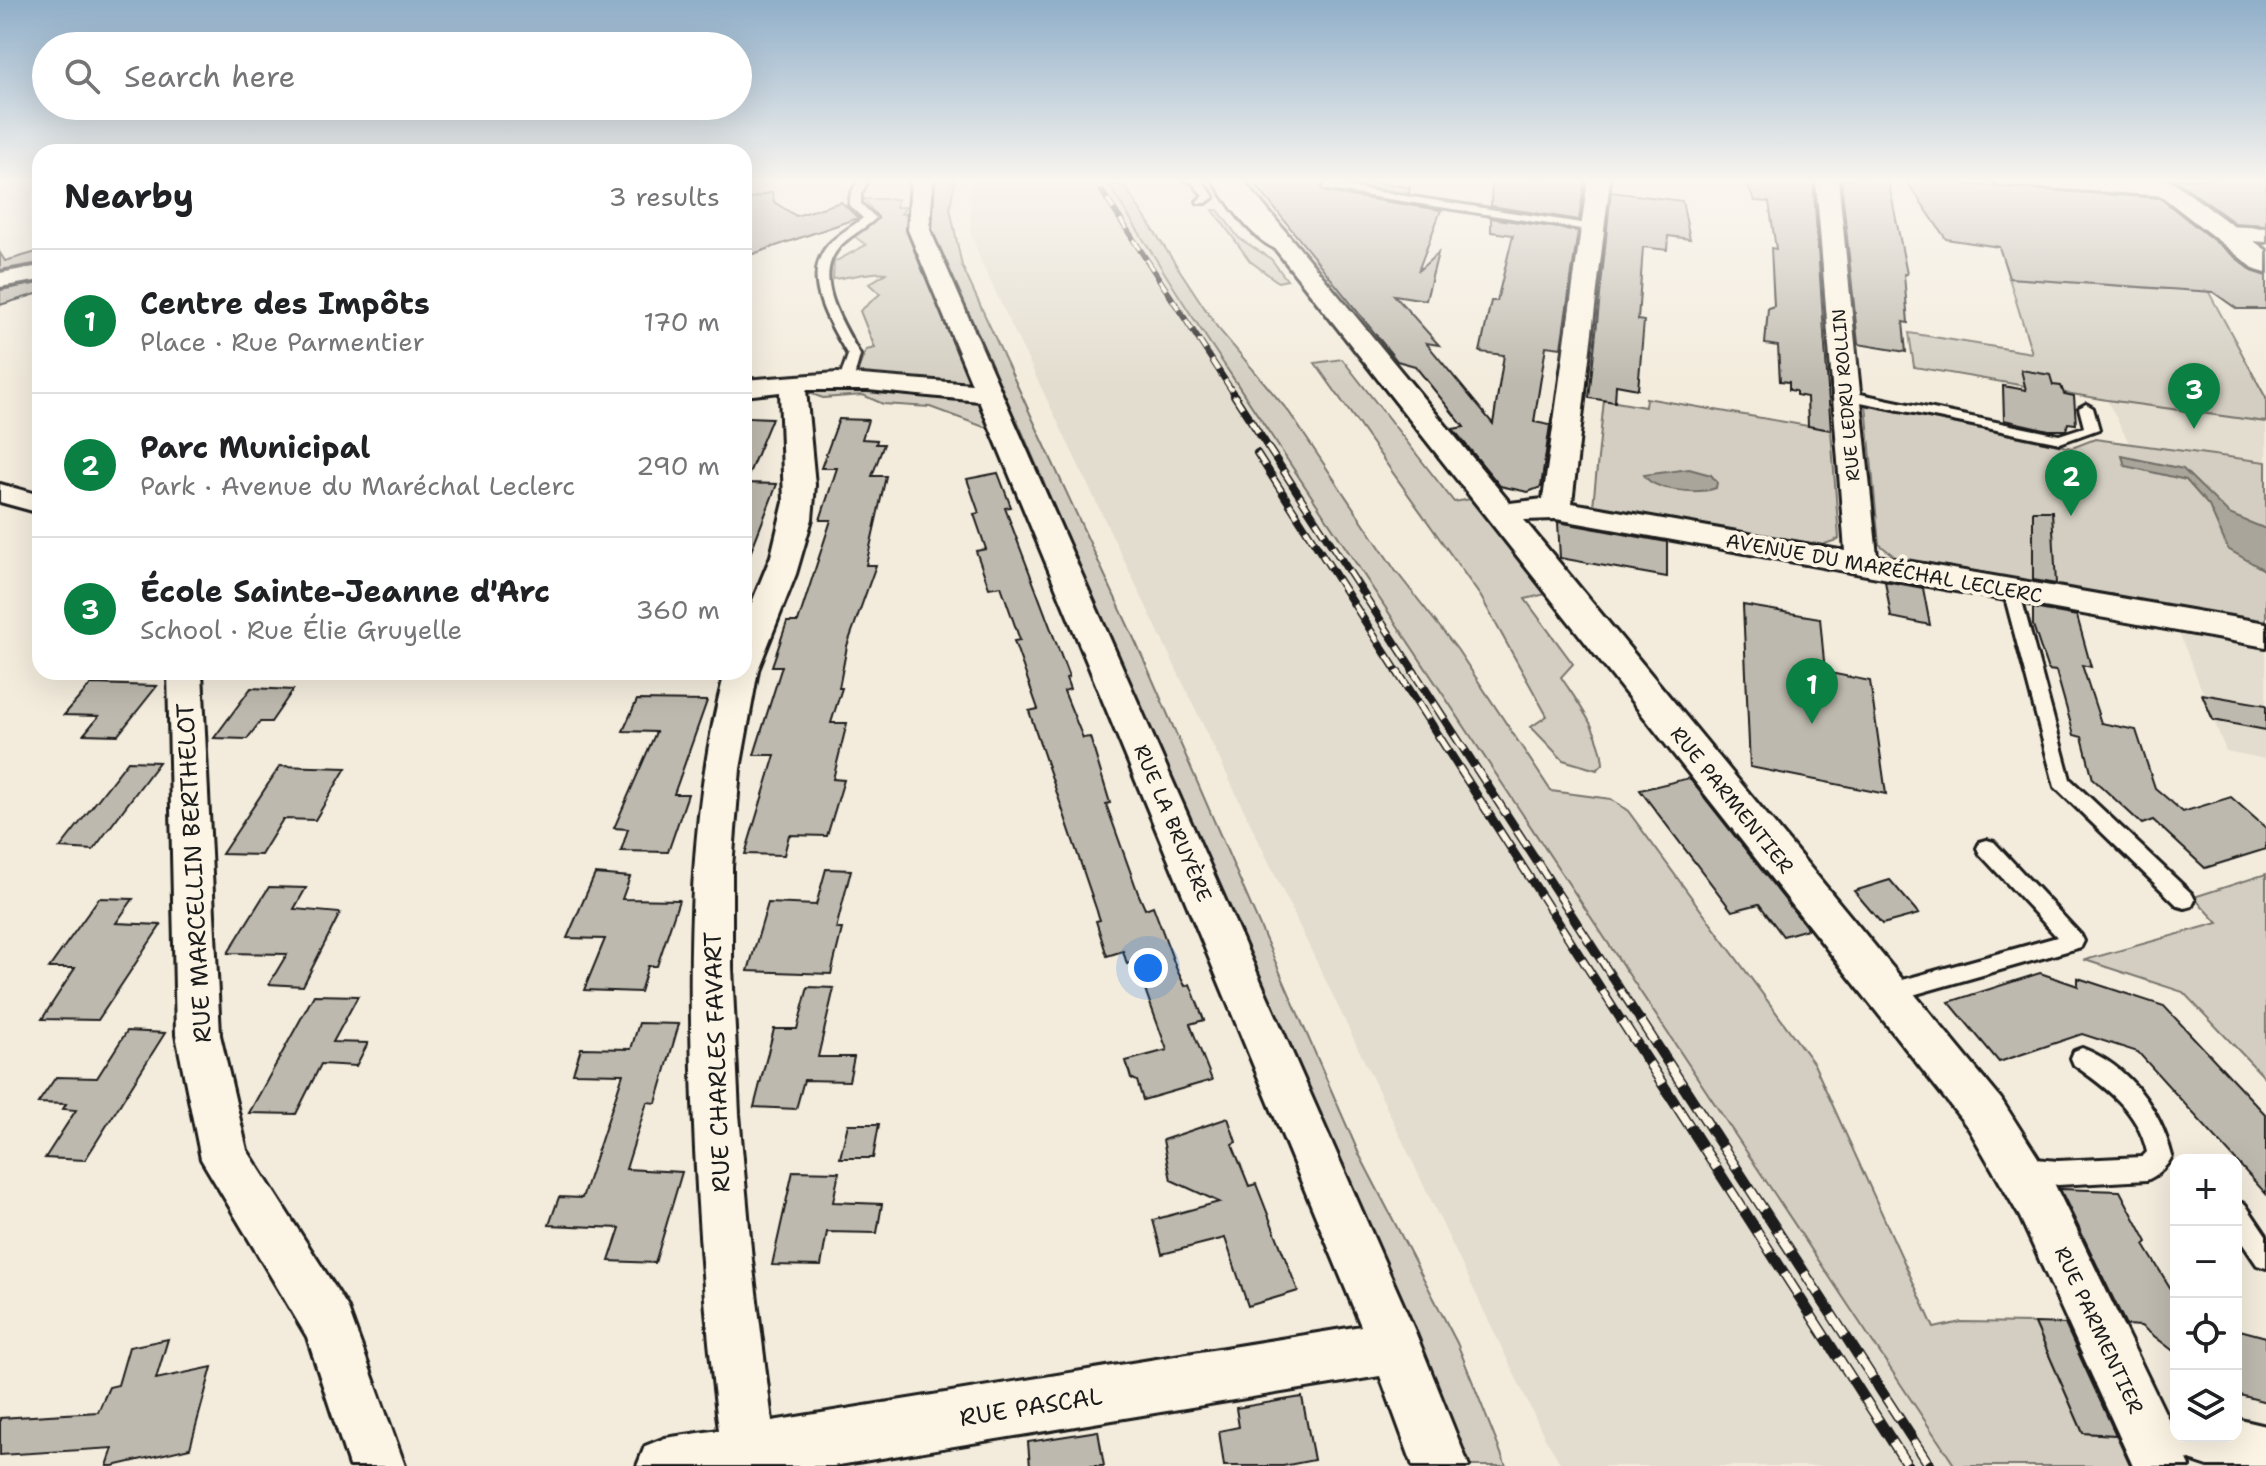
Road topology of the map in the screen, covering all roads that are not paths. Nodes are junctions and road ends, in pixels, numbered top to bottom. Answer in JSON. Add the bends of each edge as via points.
{"nodes":[{"id":1,"x":833,"y":247,"type":"edge"},
{"id":2,"x":927,"y":247,"type":"edge"},
{"id":3,"x":1284,"y":247,"type":"edge"},
{"id":4,"x":1288,"y":247,"type":"edge"},
{"id":5,"x":1591,"y":247,"type":"edge"},
{"id":6,"x":1833,"y":247,"type":"edge"},
{"id":7,"x":2244,"y":247,"type":"edge"},
{"id":8,"x":1291,"y":251,"type":"junction"},
{"id":9,"x":2266,"y":264,"type":"edge"},
{"id":10,"x":32,"y":274,"type":"edge"},
{"id":11,"x":0,"y":280,"type":"edge"},
{"id":12,"x":846,"y":381,"type":"junction"},
{"id":13,"x":793,"y":384,"type":"junction"},
{"id":14,"x":752,"y":387,"type":"edge"},
{"id":15,"x":991,"y":395,"type":"junction"},
{"id":16,"x":1846,"y":395,"type":"junction"},
{"id":17,"x":2086,"y":408,"type":"dead end"},
{"id":18,"x":1556,"y":510,"type":"junction"},
{"id":19,"x":1502,"y":514,"type":"junction"},
{"id":20,"x":1862,"y":563,"type":"junction"},
{"id":21,"x":2011,"y":590,"type":"junction"},
{"id":22,"x":2266,"y":635,"type":"edge"},
{"id":23,"x":752,"y":644,"type":"edge"},
{"id":24,"x":185,"y":680,"type":"edge"},
{"id":25,"x":740,"y":680,"type":"edge"},
{"id":26,"x":1987,"y":848,"type":"dead end"},
{"id":27,"x":2185,"y":900,"type":"dead end"},
{"id":28,"x":1888,"y":993,"type":"junction"},
{"id":29,"x":2082,"y":1058,"type":"dead end"},
{"id":30,"x":2168,"y":1160,"type":"edge"},
{"id":31,"x":2021,"y":1170,"type":"junction"},
{"id":32,"x":2242,"y":1222,"type":"edge"},
{"id":33,"x":2266,"y":1256,"type":"edge"},
{"id":34,"x":1396,"y":1347,"type":"junction"},
{"id":35,"x":2161,"y":1441,"type":"edge"},
{"id":36,"x":2221,"y":1442,"type":"edge"},
{"id":37,"x":749,"y":1453,"type":"junction"},
{"id":38,"x":2266,"y":1454,"type":"edge"},
{"id":39,"x":377,"y":1466,"type":"edge"},
{"id":40,"x":665,"y":1466,"type":"edge"},
{"id":41,"x":1441,"y":1466,"type":"edge"}],
"edges":[{"from":1,"to":12,"type":"lane","via":[[822,271],[824,288],[854,355]]},
{"from":2,"to":15,"type":"street","name":"RUE LA BRUYÈRE"},
{"from":3,"to":8,"type":"lane"},
{"from":4,"to":8,"type":"street","name":"RUE PARMENTIER"},
{"from":5,"to":18,"type":"street"},
{"from":6,"to":16,"type":"street","name":"RUE LEDRU ROLLIN"},
{"from":7,"to":9,"type":"main road"},
{"from":8,"to":19,"type":"street","name":"RUE PARMENTIER"},
{"from":10,"to":11,"type":"street"},
{"from":12,"to":13,"type":"street"},
{"from":12,"to":15,"type":"street"},
{"from":13,"to":14,"type":"street"},
{"from":13,"to":23,"type":"street","via":[[791,416],[800,477],[797,517]]},
{"from":15,"to":34,"type":"street","name":"RUE LA BRUYÈRE"},
{"from":16,"to":17,"type":"lane","via":[[2060,439],[2092,429]]},
{"from":16,"to":20,"type":"street","name":"RUE LEDRU ROLLIN"},
{"from":18,"to":19,"type":"street","name":"AVENUE DU MARÉCHAL LECLERC"},
{"from":18,"to":20,"type":"street","name":"AVENUE DU MARÉCHAL LECLERC"},
{"from":19,"to":28,"type":"street","name":"RUE PARMENTIER"},
{"from":20,"to":21,"type":"street","name":"AVENUE DU MARÉCHAL LECLERC"},
{"from":21,"to":22,"type":"street","name":"AVENUE DU MARÉCHAL LECLERC"},
{"from":21,"to":27,"type":"lane","via":[[2062,782]]},
{"from":24,"to":39,"type":"street","name":"RUE MARCELLIN BERTHELOT","via":[[198,1035],[225,1159],[329,1324]]},
{"from":25,"to":37,"type":"street","name":"RUE CHARLES FAVART","via":[[718,788],[712,997],[718,1164]]},
{"from":26,"to":28,"type":"lane","via":[[2074,941]]},
{"from":28,"to":31,"type":"street","name":"RUE PARMENTIER","via":[[1985,1114]]},
{"from":29,"to":30,"type":"lane","via":[[2142,1106]]},
{"from":30,"to":31,"type":"lane","via":[[2147,1168]]},
{"from":31,"to":35,"type":"street","name":"RUE PARMENTIER"},
{"from":32,"to":33,"type":"lane"},
{"from":34,"to":37,"type":"street","name":"RUE PASCAL"},
{"from":34,"to":41,"type":"street","name":"RUE LA BRUYÈRE"},
{"from":36,"to":38,"type":"street"},
{"from":37,"to":40,"type":"street","name":"RUE PASCAL"}]}
